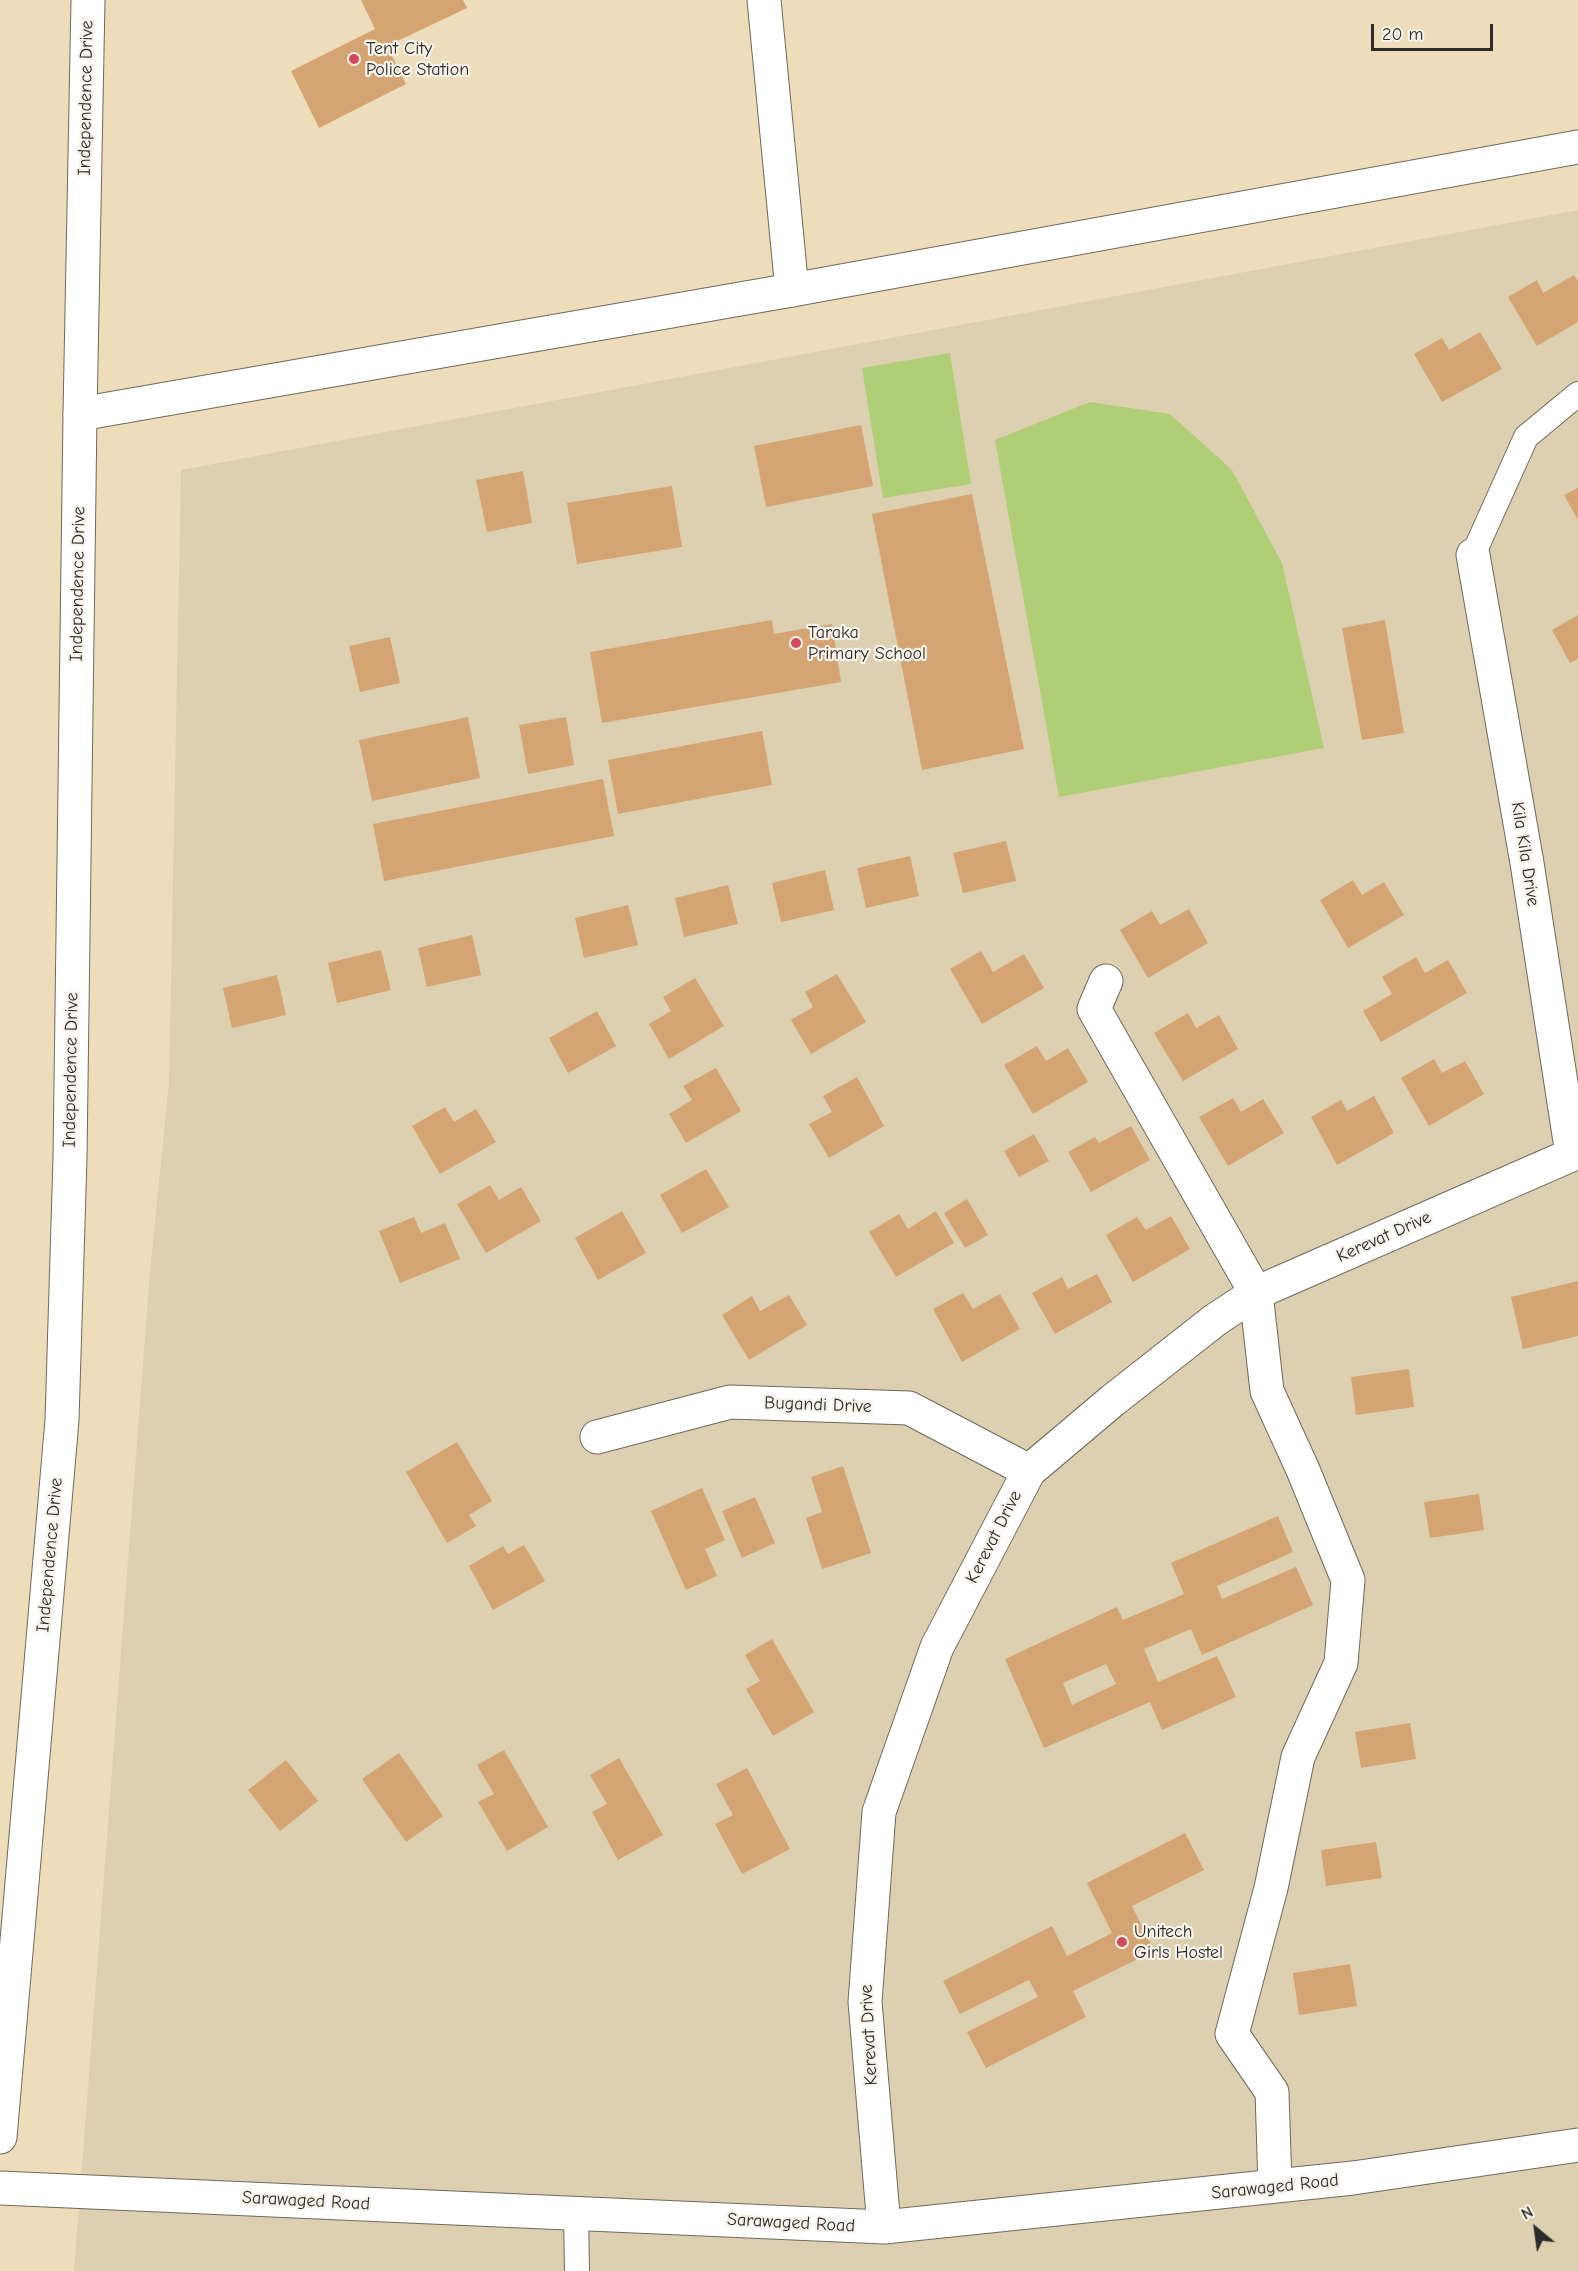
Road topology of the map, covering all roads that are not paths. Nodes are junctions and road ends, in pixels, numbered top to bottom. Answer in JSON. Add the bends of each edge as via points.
{"nodes":[{"id":1,"x":88,"y":0,"type":"edge"},
{"id":2,"x":764,"y":0,"type":"edge"},
{"id":3,"x":1578,"y":147,"type":"edge"},
{"id":4,"x":792,"y":290,"type":"junction"},
{"id":5,"x":1578,"y":393,"type":"edge"},
{"id":6,"x":80,"y":414,"type":"junction"},
{"id":7,"x":1473,"y":555,"type":"joint"},
{"id":8,"x":1106,"y":981,"type":"dead end"},
{"id":9,"x":1575,"y":1153,"type":"edge"},
{"id":10,"x":1256,"y":1293,"type":"junction"},
{"id":11,"x":597,"y":1437,"type":"dead end"},
{"id":12,"x":1029,"y":1471,"type":"junction"},
{"id":13,"x":0,"y":2137,"type":"edge"},
{"id":14,"x":1578,"y":2145,"type":"edge"},
{"id":15,"x":1275,"y":2187,"type":"junction"},
{"id":16,"x":0,"y":2188,"type":"edge"},
{"id":17,"x":576,"y":2213,"type":"junction"},
{"id":18,"x":884,"y":2228,"type":"junction"},
{"id":19,"x":577,"y":2271,"type":"edge"}],
"edges":[{"from":1,"to":6,"type":"street","name":"Independence Drive"},
{"from":2,"to":4,"type":"street"},
{"from":3,"to":4,"type":"street"},
{"from":4,"to":6,"type":"street"},
{"from":5,"to":7,"type":"lane","via":[[1526,437]]},
{"from":6,"to":13,"type":"street","name":"Independence Drive","via":[[70,1158],[62,1420]]},
{"from":7,"to":9,"type":"street","name":"Kila Kila Drive"},
{"from":8,"to":10,"type":"street","via":[[1094,1009]]},
{"from":9,"to":10,"type":"street","name":"Kerevat Drive"},
{"from":10,"to":12,"type":"street","name":"Kerevat Drive","via":[[1215,1320]]},
{"from":10,"to":15,"type":"street","via":[[1267,1391],[1348,1580],[1341,1663],[1298,1757],[1271,1888],[1232,2034],[1272,2092]]},
{"from":11,"to":12,"type":"street","name":"Bugandi Drive","via":[[730,1402],[909,1408]]},
{"from":12,"to":18,"type":"street","name":"Kerevat Drive","via":[[937,1647],[879,1812],[865,2002]]},
{"from":14,"to":15,"type":"street","name":"Sarawaged Road"},
{"from":15,"to":18,"type":"street","name":"Sarawaged Road"},
{"from":16,"to":17,"type":"street","name":"Sarawaged Road"},
{"from":17,"to":18,"type":"street","name":"Sarawaged Road"},
{"from":17,"to":19,"type":"lane"}]}
